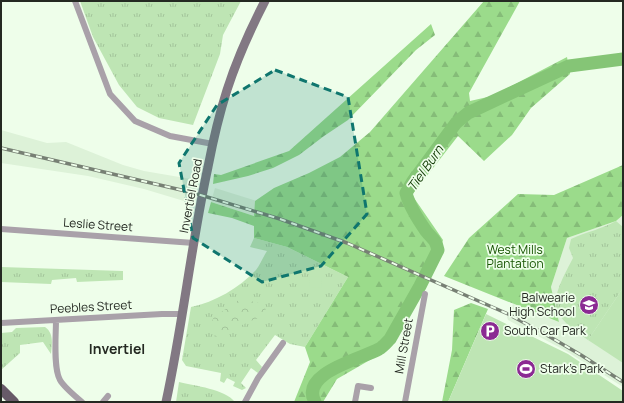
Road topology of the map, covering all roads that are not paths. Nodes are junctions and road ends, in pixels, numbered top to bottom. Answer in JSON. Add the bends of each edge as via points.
{"nodes":[{"id":1,"x":75,"y":1,"type":"edge"},
{"id":2,"x":265,"y":1,"type":"edge"},
{"id":3,"x":213,"y":144,"type":"junction"},
{"id":4,"x":1,"y":229,"type":"edge"},
{"id":5,"x":194,"y":243,"type":"junction"},
{"id":6,"x":425,"y":294,"type":"dead end"},
{"id":7,"x":183,"y":314,"type":"junction"},
{"id":8,"x":56,"y":320,"type":"junction"},
{"id":9,"x":1,"y":323,"type":"edge"},
{"id":10,"x":283,"y":343,"type":"dead end"},
{"id":11,"x":371,"y":388,"type":"dead end"},
{"id":12,"x":1,"y":389,"type":"edge"},
{"id":13,"x":108,"y":396,"type":"dead end"},
{"id":14,"x":14,"y":402,"type":"edge"},
{"id":15,"x":82,"y":402,"type":"edge"},
{"id":16,"x":103,"y":402,"type":"edge"},
{"id":17,"x":166,"y":402,"type":"edge"},
{"id":18,"x":244,"y":402,"type":"edge"},
{"id":19,"x":355,"y":402,"type":"edge"},
{"id":20,"x":406,"y":402,"type":"edge"}],
"edges":[{"from":1,"to":3,"type":"street","via":[[110,94],[135,121],[170,136]]},
{"from":2,"to":3,"type":"main road","name":"Invertiel Road","via":[[249,31],[227,91]]},
{"from":3,"to":5,"type":"main road","name":"Invertiel Road"},
{"from":4,"to":5,"type":"street","name":"Leslie Street"},
{"from":5,"to":7,"type":"main road","name":"Invertiel Road"},
{"from":6,"to":20,"type":"street","name":"Mill Street"},
{"from":7,"to":8,"type":"street","name":"Peebles Street"},
{"from":7,"to":17,"type":"main road","name":"Invertiel Road"},
{"from":8,"to":9,"type":"street","name":"Peebles Street"},
{"from":8,"to":15,"type":"street","via":[[56,362],[60,379]]},
{"from":10,"to":18,"type":"street"},
{"from":11,"to":19,"type":"street","via":[[358,386]]},
{"from":12,"to":14,"type":"main road"},
{"from":13,"to":16,"type":"street"}]}
